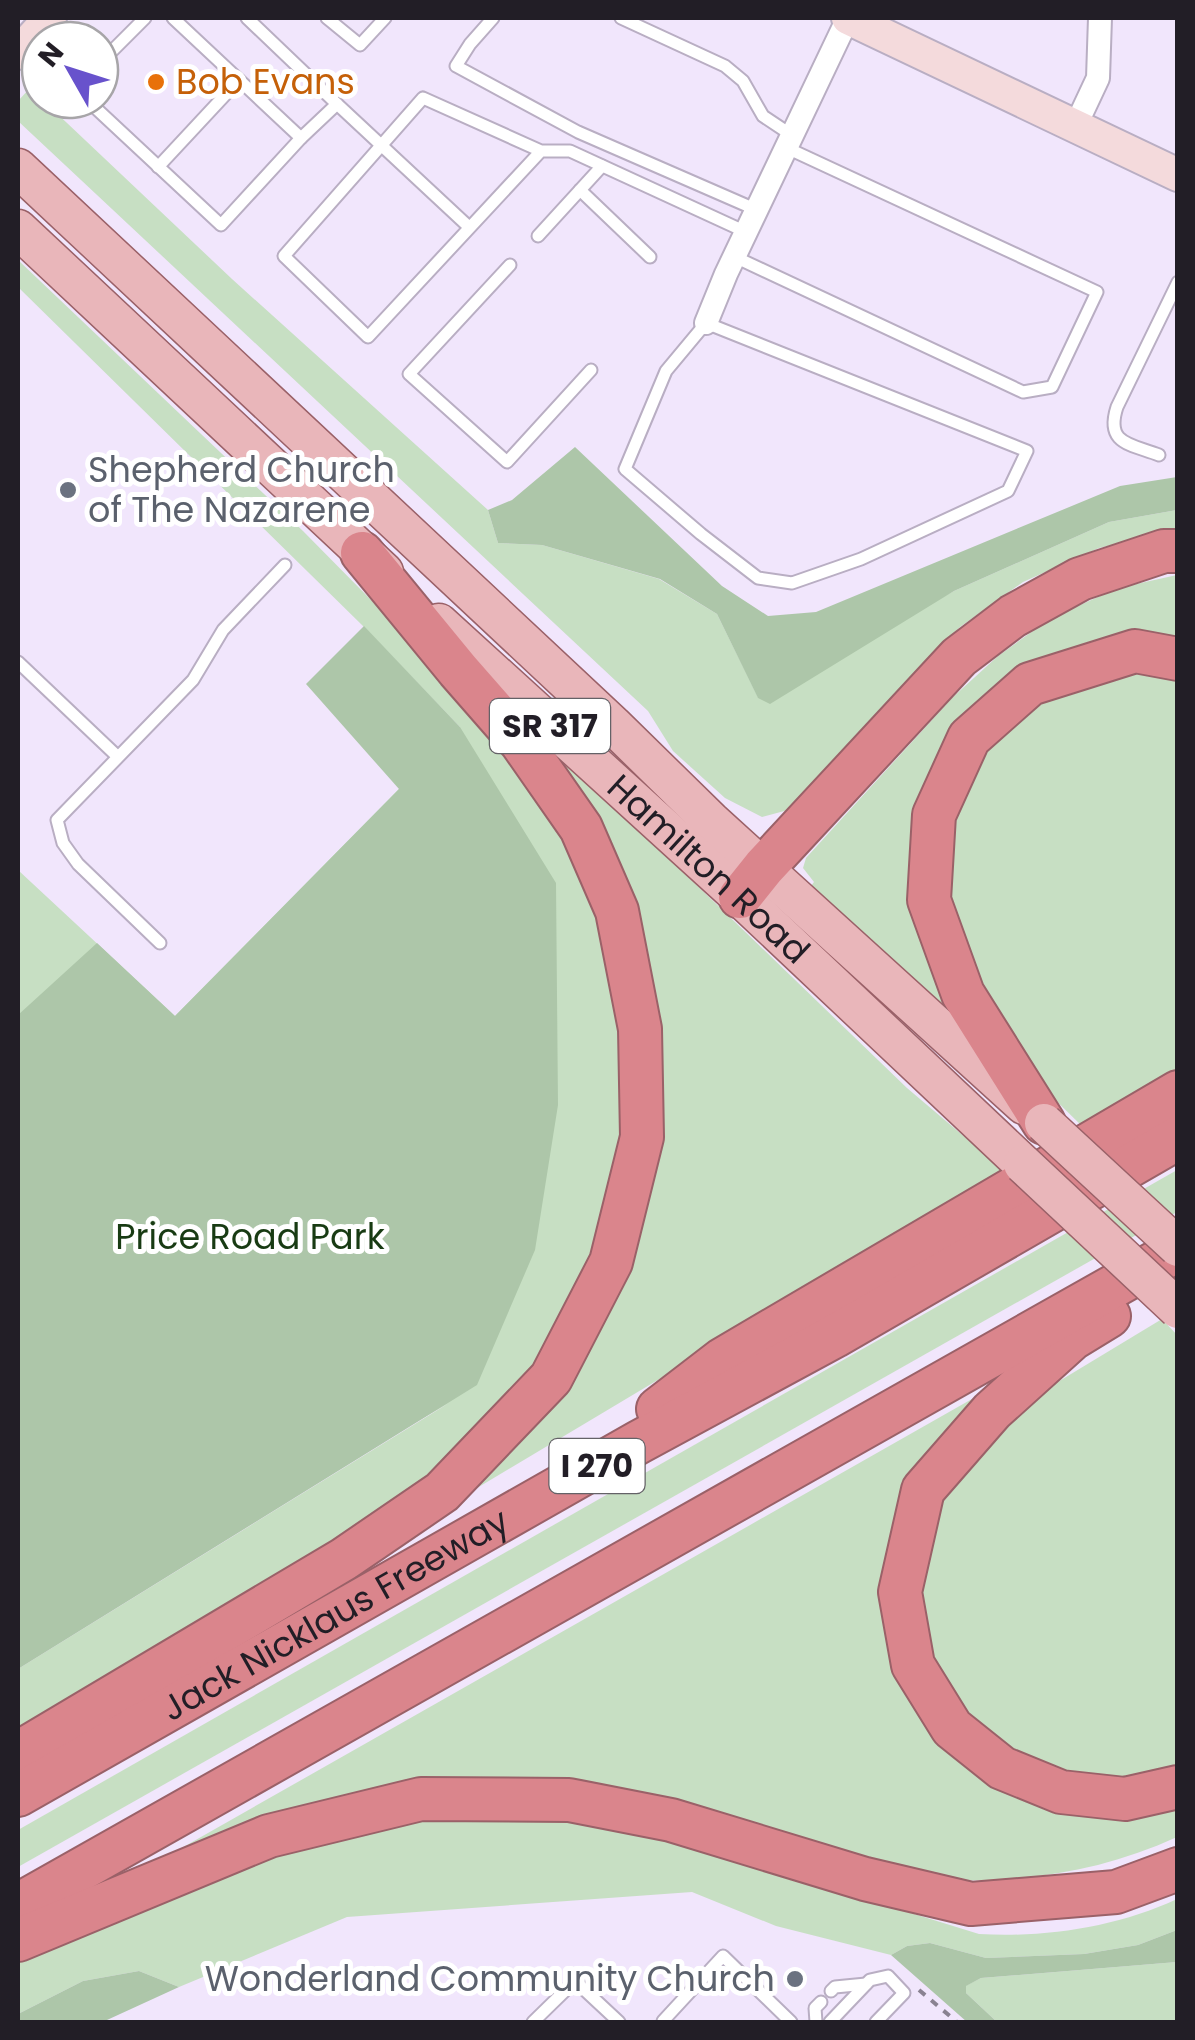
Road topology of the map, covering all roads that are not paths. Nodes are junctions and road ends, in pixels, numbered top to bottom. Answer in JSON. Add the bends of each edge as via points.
{"nodes":[{"id":1,"x":145,"y":18,"type":"edge"},
{"id":2,"x":173,"y":18,"type":"edge"},
{"id":3,"x":247,"y":18,"type":"edge"},
{"id":4,"x":326,"y":18,"type":"edge"},
{"id":5,"x":385,"y":18,"type":"edge"},
{"id":6,"x":492,"y":18,"type":"edge"},
{"id":7,"x":621,"y":18,"type":"edge"},
{"id":8,"x":848,"y":18,"type":"edge"},
{"id":9,"x":1100,"y":18,"type":"edge"},
{"id":10,"x":120,"y":43,"type":"edge"},
{"id":11,"x":239,"y":80,"type":"junction"},
{"id":12,"x":337,"y":104,"type":"junction"},
{"id":13,"x":108,"y":120,"type":"edge"},
{"id":14,"x":1075,"y":127,"type":"junction"},
{"id":15,"x":302,"y":138,"type":"junction"},
{"id":16,"x":790,"y":142,"type":"junction"},
{"id":17,"x":382,"y":145,"type":"junction"},
{"id":18,"x":541,"y":151,"type":"junction"},
{"id":19,"x":602,"y":166,"type":"junction"},
{"id":20,"x":158,"y":167,"type":"junction"},
{"id":21,"x":18,"y":168,"type":"edge"},
{"id":22,"x":1178,"y":175,"type":"edge"},
{"id":23,"x":580,"y":190,"type":"junction"},
{"id":24,"x":757,"y":210,"type":"junction"},
{"id":25,"x":469,"y":227,"type":"junction"},
{"id":26,"x":18,"y":228,"type":"edge"},
{"id":27,"x":746,"y":232,"type":"junction"},
{"id":28,"x":538,"y":236,"type":"dead end"},
{"id":29,"x":650,"y":257,"type":"dead end"},
{"id":30,"x":734,"y":257,"type":"junction"},
{"id":31,"x":510,"y":265,"type":"dead end"},
{"id":32,"x":1178,"y":282,"type":"edge"},
{"id":33,"x":706,"y":323,"type":"junction"},
{"id":34,"x":590,"y":370,"type":"dead end"},
{"id":35,"x":1159,"y":455,"type":"dead end"},
{"id":36,"x":1178,"y":551,"type":"edge"},
{"id":37,"x":362,"y":552,"type":"junction"},
{"id":38,"x":285,"y":565,"type":"dead end"},
{"id":39,"x":1178,"y":659,"type":"edge"},
{"id":40,"x":18,"y":662,"type":"edge"},
{"id":41,"x":117,"y":756,"type":"junction"},
{"id":42,"x":752,"y":882,"type":"junction"},
{"id":43,"x":160,"y":943,"type":"dead end"},
{"id":44,"x":1178,"y":1092,"type":"edge"},
{"id":45,"x":1044,"y":1124,"type":"junction"},
{"id":46,"x":1178,"y":1138,"type":"edge"},
{"id":47,"x":1178,"y":1248,"type":"edge"},
{"id":48,"x":1178,"y":1273,"type":"edge"},
{"id":49,"x":1178,"y":1309,"type":"edge"},
{"id":50,"x":544,"y":1496,"type":"junction"},
{"id":51,"x":18,"y":1753,"type":"edge"},
{"id":52,"x":1178,"y":1787,"type":"edge"},
{"id":53,"x":18,"y":1795,"type":"edge"},
{"id":54,"x":1178,"y":1869,"type":"edge"},
{"id":55,"x":18,"y":1906,"type":"edge"},
{"id":56,"x":18,"y":1940,"type":"edge"},
{"id":57,"x":866,"y":1984,"type":"junction"},
{"id":58,"x":831,"y":1991,"type":"dead end"},
{"id":59,"x":821,"y":2002,"type":"dead end"},
{"id":60,"x":663,"y":2021,"type":"edge"},
{"id":61,"x":533,"y":2022,"type":"edge"},
{"id":62,"x":619,"y":2022,"type":"edge"},
{"id":63,"x":791,"y":2022,"type":"edge"},
{"id":64,"x":816,"y":2022,"type":"edge"},
{"id":65,"x":830,"y":2022,"type":"edge"},
{"id":66,"x":876,"y":2022,"type":"edge"}],
"edges":[{"from":1,"to":10,"type":"lane"},
{"from":2,"to":11,"type":"lane"},
{"from":3,"to":12,"type":"lane"},
{"from":4,"to":5,"type":"lane","via":[[360,45]]},
{"from":6,"to":24,"type":"lane","via":[[456,66],[578,132]]},
{"from":7,"to":16,"type":"lane","via":[[725,66]]},
{"from":8,"to":14,"type":"main road"},
{"from":8,"to":16,"type":"street"},
{"from":9,"to":14,"type":"street","via":[[1098,78]]},
{"from":11,"to":15,"type":"lane"},
{"from":11,"to":20,"type":"lane"},
{"from":12,"to":15,"type":"lane"},
{"from":12,"to":17,"type":"lane"},
{"from":13,"to":20,"type":"lane"},
{"from":14,"to":22,"type":"main road"},
{"from":15,"to":20,"type":"lane","via":[[221,225]]},
{"from":16,"to":24,"type":"street"},
{"from":16,"to":30,"type":"lane","via":[[1098,292],[1052,387],[1023,392]]},
{"from":17,"to":18,"type":"lane","via":[[423,98]]},
{"from":17,"to":25,"type":"lane"},
{"from":17,"to":25,"type":"lane","via":[[284,256],[368,337]]},
{"from":18,"to":19,"type":"lane","via":[[570,151]]},
{"from":18,"to":25,"type":"lane"},
{"from":19,"to":23,"type":"lane"},
{"from":19,"to":27,"type":"lane"},
{"from":21,"to":42,"type":"main road","name":"Hamilton Road","number":"SR 317","via":[[711,820]]},
{"from":23,"to":28,"type":"lane"},
{"from":23,"to":29,"type":"lane"},
{"from":24,"to":27,"type":"street"},
{"from":26,"to":37,"type":"main road","name":"Hamilton Road","number":"SR 317"},
{"from":27,"to":30,"type":"street"},
{"from":30,"to":33,"type":"street"},
{"from":31,"to":34,"type":"lane","via":[[410,374],[507,462]]},
{"from":32,"to":35,"type":"lane","via":[[1112,428],[1121,440]]},
{"from":33,"to":33,"type":"lane","via":[[666,370],[625,469],[758,578],[792,583],[861,559],[1008,491],[1027,451]]},
{"from":36,"to":42,"type":"highway","via":[[1080,580],[1013,616],[959,657]]},
{"from":37,"to":42,"type":"main road","name":"Hamilton Road","number":"SR 317","via":[[583,757]]},
{"from":37,"to":51,"type":"highway","via":[[531,756],[581,828],[617,911],[640,1029],[642,1138],[611,1262],[551,1378],[442,1492],[344,1559]]},
{"from":38,"to":41,"type":"lane","via":[[223,630],[193,680]]},
{"from":39,"to":45,"type":"highway","via":[[1135,651],[1030,684],[970,738],[934,815],[929,900],[962,994]]},
{"from":40,"to":41,"type":"lane"},
{"from":41,"to":43,"type":"lane","via":[[57,820],[62,843]]},
{"from":42,"to":45,"type":"main road","name":"Hamilton Road","number":"SR 317"},
{"from":42,"to":49,"type":"main road","name":"Hamilton Road","number":"SR 317","bridge":true,"via":[[1023,1164]]},
{"from":44,"to":50,"type":"highway","via":[[723,1359]]},
{"from":45,"to":47,"type":"main road","name":"Hamilton Road","number":"SR 317","bridge":true},
{"from":46,"to":50,"type":"highway","name":"Jack Nicklaus Freeway","number":"I 270"},
{"from":47,"to":55,"type":"highway","number":"I 270"},
{"from":48,"to":52,"type":"highway","via":[[1074,1338],[992,1411],[923,1490],[900,1592],[914,1665],[952,1728],[1002,1768],[1061,1792],[1125,1799]]},
{"from":50,"to":53,"type":"highway","name":"Jack Nicklaus Freeway","number":"I 270"},
{"from":54,"to":56,"type":"highway","via":[[1116,1892],[971,1904],[671,1820],[569,1800],[421,1799],[268,1836]]},
{"from":57,"to":58,"type":"lane"},
{"from":57,"to":65,"type":"lane"},
{"from":57,"to":66,"type":"lane","via":[[888,1976],[904,1993]]},
{"from":59,"to":64,"type":"lane"},
{"from":60,"to":63,"type":"lane","via":[[724,1956]]},
{"from":61,"to":62,"type":"lane","via":[[575,1981]]}]}
